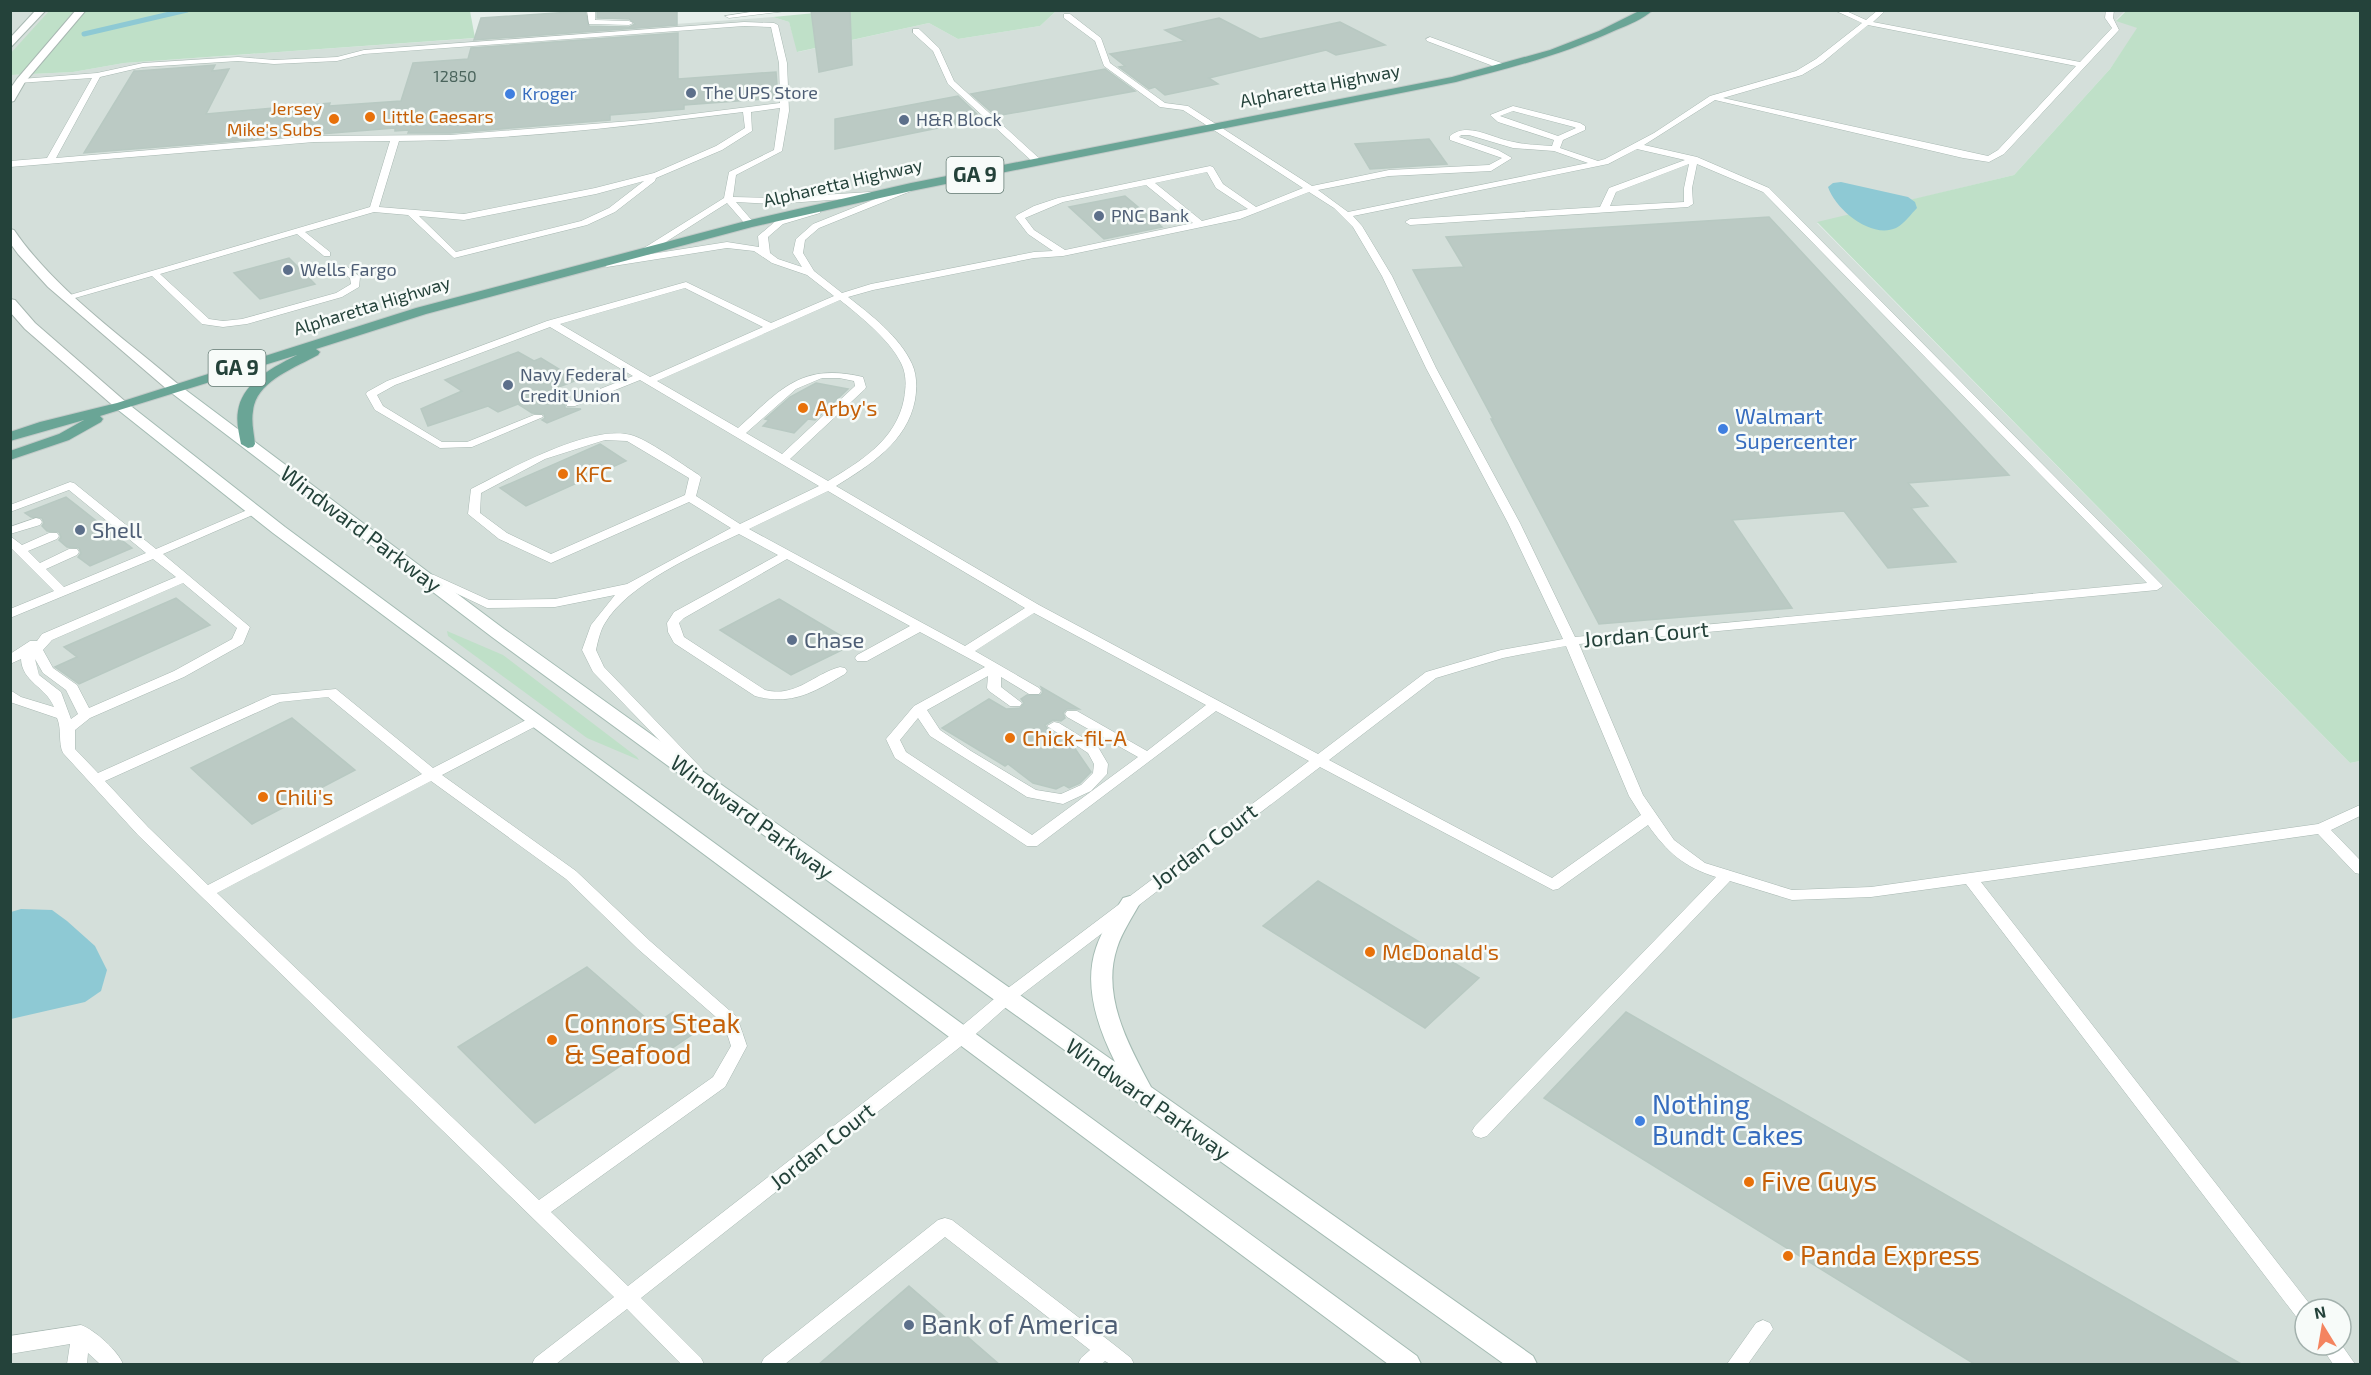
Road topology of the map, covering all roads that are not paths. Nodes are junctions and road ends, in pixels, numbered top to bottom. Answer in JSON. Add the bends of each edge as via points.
{"nodes":[{"id":1,"x":42,"y":10,"type":"edge"},
{"id":2,"x":82,"y":10,"type":"edge"},
{"id":3,"x":591,"y":10,"type":"edge"},
{"id":4,"x":791,"y":10,"type":"edge"},
{"id":5,"x":1649,"y":10,"type":"edge"},
{"id":6,"x":1837,"y":10,"type":"edge"},
{"id":7,"x":1883,"y":10,"type":"edge"},
{"id":8,"x":2110,"y":11,"type":"edge"},
{"id":9,"x":716,"y":16,"type":"dead end"},
{"id":10,"x":1066,"y":16,"type":"dead end"},
{"id":11,"x":637,"y":22,"type":"dead end"},
{"id":12,"x":1868,"y":23,"type":"junction"},
{"id":13,"x":915,"y":31,"type":"dead end"},
{"id":14,"x":1430,"y":39,"type":"dead end"},
{"id":15,"x":10,"y":45,"type":"edge"},
{"id":16,"x":2082,"y":65,"type":"junction"},
{"id":17,"x":1504,"y":67,"type":"junction"},
{"id":18,"x":97,"y":75,"type":"junction"},
{"id":19,"x":21,"y":81,"type":"junction"},
{"id":20,"x":1713,"y":98,"type":"junction"},
{"id":21,"x":10,"y":99,"type":"edge"},
{"id":22,"x":784,"y":105,"type":"junction"},
{"id":23,"x":746,"y":108,"type":"junction"},
{"id":24,"x":1215,"y":127,"type":"junction"},
{"id":25,"x":1559,"y":139,"type":"junction"},
{"id":26,"x":395,"y":140,"type":"junction"},
{"id":27,"x":1635,"y":146,"type":"junction"},
{"id":28,"x":1554,"y":149,"type":"junction"},
{"id":29,"x":1694,"y":159,"type":"junction"},
{"id":30,"x":50,"y":160,"type":"junction"},
{"id":31,"x":1038,"y":162,"type":"junction"},
{"id":32,"x":1597,"y":163,"type":"junction"},
{"id":33,"x":10,"y":164,"type":"edge"},
{"id":34,"x":657,"y":175,"type":"junction"},
{"id":35,"x":1148,"y":182,"type":"junction"},
{"id":36,"x":911,"y":188,"type":"junction"},
{"id":37,"x":1309,"y":189,"type":"junction"},
{"id":38,"x":879,"y":194,"type":"junction"},
{"id":39,"x":728,"y":199,"type":"junction"},
{"id":40,"x":851,"y":201,"type":"junction"},
{"id":41,"x":1448,"y":208,"type":"junction"},
{"id":42,"x":374,"y":209,"type":"junction"},
{"id":43,"x":1604,"y":209,"type":"junction"},
{"id":44,"x":1255,"y":210,"type":"junction"},
{"id":45,"x":410,"y":212,"type":"junction"},
{"id":46,"x":1346,"y":215,"type":"junction"},
{"id":47,"x":1410,"y":222,"type":"dead end"},
{"id":48,"x":750,"y":224,"type":"junction"},
{"id":49,"x":1201,"y":225,"type":"junction"},
{"id":50,"x":299,"y":231,"type":"junction"},
{"id":51,"x":10,"y":233,"type":"edge"},
{"id":52,"x":647,"y":250,"type":"junction"},
{"id":53,"x":1063,"y":253,"type":"junction"},
{"id":54,"x":327,"y":254,"type":"dead end"},
{"id":55,"x":765,"y":255,"type":"junction"},
{"id":56,"x":342,"y":267,"type":"dead end"},
{"id":57,"x":572,"y":270,"type":"junction"},
{"id":58,"x":154,"y":273,"type":"junction"},
{"id":59,"x":810,"y":273,"type":"junction"},
{"id":60,"x":841,"y":296,"type":"junction"},
{"id":61,"x":68,"y":297,"type":"junction"},
{"id":62,"x":13,"y":308,"type":"edge"},
{"id":63,"x":551,"y":323,"type":"junction"},
{"id":64,"x":771,"y":327,"type":"junction"},
{"id":65,"x":348,"y":333,"type":"junction"},
{"id":66,"x":645,"y":378,"type":"junction"},
{"id":67,"x":174,"y":388,"type":"junction"},
{"id":68,"x":571,"y":404,"type":"dead end"},
{"id":69,"x":122,"y":406,"type":"junction"},
{"id":70,"x":538,"y":417,"type":"dead end"},
{"id":71,"x":738,"y":434,"type":"junction"},
{"id":72,"x":10,"y":437,"type":"edge"},
{"id":73,"x":248,"y":444,"type":"junction"},
{"id":74,"x":10,"y":456,"type":"edge"},
{"id":75,"x":782,"y":460,"type":"junction"},
{"id":76,"x":827,"y":487,"type":"junction"},
{"id":77,"x":690,"y":497,"type":"junction"},
{"id":78,"x":10,"y":509,"type":"edge"},
{"id":79,"x":256,"y":511,"type":"junction"},
{"id":80,"x":36,"y":522,"type":"dead end"},
{"id":81,"x":740,"y":529,"type":"junction"},
{"id":82,"x":10,"y":531,"type":"edge"},
{"id":83,"x":53,"y":536,"type":"dead end"},
{"id":84,"x":10,"y":540,"type":"edge"},
{"id":85,"x":20,"y":550,"type":"junction"},
{"id":86,"x":73,"y":552,"type":"dead end"},
{"id":87,"x":155,"y":553,"type":"junction"},
{"id":88,"x":788,"y":554,"type":"junction"},
{"id":89,"x":38,"y":568,"type":"junction"},
{"id":90,"x":419,"y":573,"type":"junction"},
{"id":91,"x":185,"y":578,"type":"junction"},
{"id":92,"x":633,"y":586,"type":"junction"},
{"id":93,"x":62,"y":592,"type":"junction"},
{"id":94,"x":1034,"y":608,"type":"junction"},
{"id":95,"x":10,"y":614,"type":"edge"},
{"id":96,"x":921,"y":626,"type":"junction"},
{"id":97,"x":47,"y":637,"type":"junction"},
{"id":98,"x":1571,"y":641,"type":"junction"},
{"id":99,"x":36,"y":649,"type":"junction"},
{"id":100,"x":966,"y":651,"type":"junction"},
{"id":101,"x":862,"y":658,"type":"dead end"},
{"id":102,"x":10,"y":660,"type":"edge"},
{"id":103,"x":995,"y":668,"type":"junction"},
{"id":104,"x":840,"y":671,"type":"dead end"},
{"id":105,"x":1034,"y":691,"type":"dead end"},
{"id":106,"x":10,"y":694,"type":"edge"},
{"id":107,"x":1015,"y":703,"type":"dead end"},
{"id":108,"x":1215,"y":705,"type":"junction"},
{"id":109,"x":919,"y":709,"type":"junction"},
{"id":110,"x":1072,"y":714,"type":"dead end"},
{"id":111,"x":85,"y":715,"type":"junction"},
{"id":112,"x":535,"y":720,"type":"junction"},
{"id":113,"x":65,"y":721,"type":"junction"},
{"id":114,"x":1054,"y":726,"type":"dead end"},
{"id":115,"x":1148,"y":757,"type":"junction"},
{"id":116,"x":1318,"y":760,"type":"junction"},
{"id":117,"x":432,"y":775,"type":"junction"},
{"id":118,"x":96,"y":780,"type":"junction"},
{"id":119,"x":719,"y":793,"type":"junction"},
{"id":120,"x":2361,"y":810,"type":"edge"},
{"id":121,"x":1650,"y":816,"type":"junction"},
{"id":122,"x":2321,"y":829,"type":"junction"},
{"id":123,"x":2361,"y":869,"type":"edge"},
{"id":124,"x":1727,"y":875,"type":"junction"},
{"id":125,"x":1970,"y":878,"type":"junction"},
{"id":126,"x":207,"y":892,"type":"junction"},
{"id":127,"x":1130,"y":903,"type":"junction"},
{"id":128,"x":1006,"y":998,"type":"junction"},
{"id":129,"x":963,"y":1035,"type":"junction"},
{"id":130,"x":1144,"y":1096,"type":"junction"},
{"id":131,"x":1481,"y":1131,"type":"dead end"},
{"id":132,"x":538,"y":1211,"type":"junction"},
{"id":133,"x":2293,"y":1297,"type":"edge"},
{"id":134,"x":627,"y":1298,"type":"junction"},
{"id":135,"x":1763,"y":1329,"type":"dead end"},
{"id":136,"x":81,"y":1334,"type":"junction"},
{"id":137,"x":10,"y":1345,"type":"edge"},
{"id":138,"x":1105,"y":1349,"type":"junction"},
{"id":139,"x":76,"y":1365,"type":"edge"},
{"id":140,"x":113,"y":1365,"type":"edge"},
{"id":141,"x":542,"y":1365,"type":"edge"},
{"id":142,"x":694,"y":1365,"type":"edge"},
{"id":143,"x":771,"y":1365,"type":"edge"},
{"id":144,"x":1088,"y":1365,"type":"edge"},
{"id":145,"x":1124,"y":1365,"type":"edge"},
{"id":146,"x":1408,"y":1365,"type":"edge"},
{"id":147,"x":1524,"y":1365,"type":"edge"},
{"id":148,"x":1737,"y":1365,"type":"edge"}],
"edges":[{"from":1,"to":15,"type":"main road"},
{"from":2,"to":19,"type":"main road"},
{"from":3,"to":11,"type":"lane","via":[[591,20],[597,23]]},
{"from":4,"to":9,"type":"lane"},
{"from":5,"to":17,"type":"main road","name":"Alpharetta Highway","number":"GA 9","via":[[1576,44]]},
{"from":6,"to":12,"type":"lane"},
{"from":7,"to":12,"type":"lane"},
{"from":8,"to":16,"type":"lane","via":[[2109,18],[2116,28]]},
{"from":10,"to":24,"type":"lane","via":[[1098,40],[1107,64],[1163,105],[1185,108]]},
{"from":12,"to":16,"type":"lane"},
{"from":12,"to":20,"type":"lane","via":[[1799,73]]},
{"from":13,"to":31,"type":"lane","via":[[936,50],[951,82]]},
{"from":14,"to":17,"type":"lane"},
{"from":16,"to":20,"type":"lane","via":[[2001,152],[1989,159]]},
{"from":17,"to":24,"type":"main road","name":"Alpharetta Highway","number":"GA 9"},
{"from":18,"to":19,"type":"lane"},
{"from":18,"to":22,"type":"lane","via":[[143,65],[238,59],[337,59],[364,52],[774,25],[783,63]]},
{"from":18,"to":30,"type":"lane"},
{"from":19,"to":21,"type":"main road"},
{"from":20,"to":27,"type":"lane"},
{"from":22,"to":23,"type":"lane"},
{"from":22,"to":39,"type":"lane","via":[[778,151],[732,174]]},
{"from":23,"to":26,"type":"lane","via":[[644,122]]},
{"from":23,"to":34,"type":"lane","via":[[749,129],[719,148]]},
{"from":24,"to":31,"type":"main road","name":"Alpharetta Highway","number":"GA 9"},
{"from":24,"to":37,"type":"lane"},
{"from":25,"to":25,"type":"lane","via":[[1500,120],[1494,115],[1513,108],[1582,128]]},
{"from":25,"to":28,"type":"lane"},
{"from":26,"to":30,"type":"lane","via":[[314,139]]},
{"from":26,"to":42,"type":"lane"},
{"from":27,"to":29,"type":"lane"},
{"from":27,"to":32,"type":"lane"},
{"from":28,"to":32,"type":"lane"},
{"from":28,"to":37,"type":"lane","via":[[1459,133],[1453,138],[1470,147],[1493,149],[1508,158],[1491,168],[1389,173]]},
{"from":29,"to":43,"type":"lane","via":[[1612,190]]},
{"from":29,"to":43,"type":"lane","via":[[1688,204]]},
{"from":29,"to":98,"type":"lane","name":"Jordan Court","via":[[1766,190],[2157,586]]},
{"from":30,"to":33,"type":"lane"},
{"from":31,"to":36,"type":"main road","name":"Alpharetta Highway","number":"GA 9"},
{"from":32,"to":41,"type":"lane"},
{"from":34,"to":45,"type":"lane","via":[[464,217]]},
{"from":34,"to":45,"type":"lane","via":[[612,210],[584,223],[454,255]]},
{"from":35,"to":44,"type":"lane","via":[[1210,170],[1220,186]]},
{"from":35,"to":49,"type":"lane"},
{"from":35,"to":53,"type":"lane","via":[[1061,200],[1020,218],[1031,232]]},
{"from":36,"to":38,"type":"main road","name":"Alpharetta Highway","number":"GA 9"},
{"from":36,"to":59,"type":"lane","via":[[816,226],[801,239],[798,253]]},
{"from":37,"to":44,"type":"lane"},
{"from":37,"to":46,"type":"lane"},
{"from":38,"to":39,"type":"lane","via":[[773,201]]},
{"from":38,"to":40,"type":"main road","name":"Alpharetta Highway","number":"GA 9"},
{"from":39,"to":48,"type":"lane"},
{"from":39,"to":52,"type":"lane"},
{"from":40,"to":48,"type":"main road","name":"Alpharetta Highway","number":"GA 9"},
{"from":40,"to":55,"type":"lane","via":[[780,222],[763,236]]},
{"from":41,"to":43,"type":"lane"},
{"from":41,"to":46,"type":"lane"},
{"from":41,"to":47,"type":"lane"},
{"from":42,"to":45,"type":"lane"},
{"from":42,"to":50,"type":"lane"},
{"from":44,"to":49,"type":"lane"},
{"from":46,"to":98,"type":"lane","via":[[1387,276]]},
{"from":48,"to":52,"type":"main road","name":"Alpharetta Highway","number":"GA 9"},
{"from":49,"to":53,"type":"lane"},
{"from":50,"to":54,"type":"lane"},
{"from":50,"to":58,"type":"lane"},
{"from":51,"to":61,"type":"main road","name":"Windward Parkway","via":[[24,254]]},
{"from":52,"to":57,"type":"main road","name":"Alpharetta Highway","number":"GA 9"},
{"from":53,"to":60,"type":"lane","via":[[1034,255]]},
{"from":55,"to":57,"type":"lane","via":[[757,249],[727,245]]},
{"from":55,"to":59,"type":"lane"},
{"from":56,"to":58,"type":"lane","via":[[356,277],[356,285],[339,294],[243,322],[223,324],[206,322]]},
{"from":57,"to":65,"type":"main road","name":"Alpharetta Highway","number":"GA 9"},
{"from":58,"to":61,"type":"lane"},
{"from":59,"to":60,"type":"lane"},
{"from":60,"to":64,"type":"lane"},
{"from":60,"to":76,"type":"lane","via":[[894,344],[907,364],[912,386],[907,413],[891,440],[864,464]]},
{"from":61,"to":67,"type":"main road","name":"Windward Parkway"},
{"from":62,"to":69,"type":"main road"},
{"from":63,"to":64,"type":"lane","via":[[686,285]]},
{"from":63,"to":66,"type":"lane"},
{"from":63,"to":70,"type":"lane","via":[[371,394],[379,408],[440,445],[468,445]]},
{"from":64,"to":66,"type":"lane"},
{"from":65,"to":67,"type":"main road","name":"Alpharetta Highway","number":"GA 9"},
{"from":65,"to":73,"type":"main road","via":[[268,378],[250,394],[245,409]]},
{"from":66,"to":68,"type":"lane"},
{"from":66,"to":71,"type":"lane"},
{"from":67,"to":69,"type":"main road","name":"Alpharetta Highway","number":"GA 9"},
{"from":67,"to":73,"type":"main road","name":"Windward Parkway"},
{"from":69,"to":72,"type":"main road","number":"GA 9"},
{"from":69,"to":74,"type":"main road","number":"GA 9","via":[[64,437]]},
{"from":69,"to":79,"type":"main road"},
{"from":71,"to":75,"type":"lane"},
{"from":71,"to":75,"type":"lane","via":[[806,377],[824,373],[859,379],[861,387]]},
{"from":73,"to":90,"type":"main road","name":"Windward Parkway"},
{"from":75,"to":76,"type":"lane"},
{"from":76,"to":81,"type":"lane"},
{"from":76,"to":94,"type":"lane"},
{"from":77,"to":77,"type":"lane","via":[[695,477],[629,438],[604,437],[541,457],[475,491],[474,514],[503,536],[551,559]]},
{"from":77,"to":81,"type":"lane"},
{"from":78,"to":87,"type":"lane","via":[[70,485],[82,502]]},
{"from":79,"to":87,"type":"lane"},
{"from":79,"to":112,"type":"main road"},
{"from":80,"to":82,"type":"lane"},
{"from":81,"to":88,"type":"lane"},
{"from":81,"to":92,"type":"lane"},
{"from":83,"to":85,"type":"lane"},
{"from":84,"to":85,"type":"lane"},
{"from":85,"to":89,"type":"lane"},
{"from":86,"to":89,"type":"lane"},
{"from":87,"to":91,"type":"lane"},
{"from":87,"to":93,"type":"lane"},
{"from":88,"to":96,"type":"lane"},
{"from":88,"to":104,"type":"lane","via":[[679,615],[673,623],[674,632],[679,640],[771,697],[806,691]]},
{"from":89,"to":93,"type":"lane"},
{"from":90,"to":92,"type":"lane","via":[[487,604],[555,603]]},
{"from":90,"to":119,"type":"main road","name":"Windward Parkway"},
{"from":91,"to":97,"type":"lane"},
{"from":91,"to":111,"type":"lane","via":[[244,627],[238,641],[179,675]]},
{"from":92,"to":119,"type":"lane","via":[[613,603],[597,625],[589,650],[598,669]]},
{"from":93,"to":95,"type":"lane"},
{"from":94,"to":100,"type":"lane"},
{"from":94,"to":108,"type":"lane"},
{"from":96,"to":100,"type":"lane"},
{"from":96,"to":101,"type":"lane"},
{"from":97,"to":99,"type":"lane"},
{"from":97,"to":102,"type":"lane"},
{"from":98,"to":116,"type":"lane","name":"Jordan Court","via":[[1501,654],[1431,675]]},
{"from":98,"to":121,"type":"lane","via":[[1636,796]]},
{"from":99,"to":111,"type":"lane","via":[[48,670],[72,688]]},
{"from":99,"to":113,"type":"lane","via":[[27,660],[33,677],[56,695]]},
{"from":100,"to":103,"type":"lane"},
{"from":103,"to":105,"type":"lane"},
{"from":103,"to":107,"type":"lane","via":[[994,688]]},
{"from":103,"to":109,"type":"lane"},
{"from":106,"to":113,"type":"lane"},
{"from":108,"to":115,"type":"lane"},
{"from":108,"to":116,"type":"lane"},
{"from":109,"to":114,"type":"lane","via":[[935,733],[966,754],[1032,794],[1063,799],[1086,788],[1100,774],[1101,764],[1093,750]]},
{"from":109,"to":115,"type":"lane","via":[[893,739],[900,755],[1032,842]]},
{"from":110,"to":115,"type":"lane"},
{"from":111,"to":113,"type":"lane"},
{"from":112,"to":117,"type":"lane"},
{"from":112,"to":129,"type":"main road"},
{"from":113,"to":118,"type":"lane","via":[[68,750]]},
{"from":116,"to":121,"type":"lane","via":[[1552,885]]},
{"from":116,"to":127,"type":"lane","name":"Jordan Court"},
{"from":117,"to":118,"type":"lane","via":[[331,692],[277,698]]},
{"from":117,"to":126,"type":"lane"},
{"from":117,"to":132,"type":"lane","via":[[571,875],[731,1021],[739,1046],[719,1082]]},
{"from":118,"to":126,"type":"lane"},
{"from":119,"to":128,"type":"main road","name":"Windward Parkway"},
{"from":120,"to":122,"type":"lane"},
{"from":121,"to":124,"type":"lane","via":[[1670,844],[1700,867]]},
{"from":122,"to":123,"type":"lane"},
{"from":122,"to":125,"type":"lane"},
{"from":124,"to":125,"type":"lane","via":[[1792,895],[1871,892]]},
{"from":124,"to":131,"type":"lane"},
{"from":125,"to":133,"type":"lane"},
{"from":126,"to":132,"type":"lane"},
{"from":127,"to":128,"type":"lane","name":"Jordan Court"},
{"from":127,"to":130,"type":"main road","via":[[1105,950],[1101,989],[1110,1031]]},
{"from":128,"to":129,"type":"lane","name":"Jordan Court"},
{"from":128,"to":130,"type":"main road","name":"Windward Parkway"},
{"from":129,"to":134,"type":"lane","name":"Jordan Court"},
{"from":129,"to":146,"type":"main road"},
{"from":130,"to":147,"type":"main road","name":"Windward Parkway"},
{"from":132,"to":134,"type":"lane"},
{"from":134,"to":141,"type":"lane","name":"Jordan Court"},
{"from":134,"to":142,"type":"lane"},
{"from":135,"to":148,"type":"lane"},
{"from":136,"to":137,"type":"lane"},
{"from":136,"to":139,"type":"lane"},
{"from":136,"to":140,"type":"lane"},
{"from":138,"to":143,"type":"lane","via":[[945,1226]]},
{"from":138,"to":144,"type":"lane"},
{"from":138,"to":145,"type":"lane"}]}
